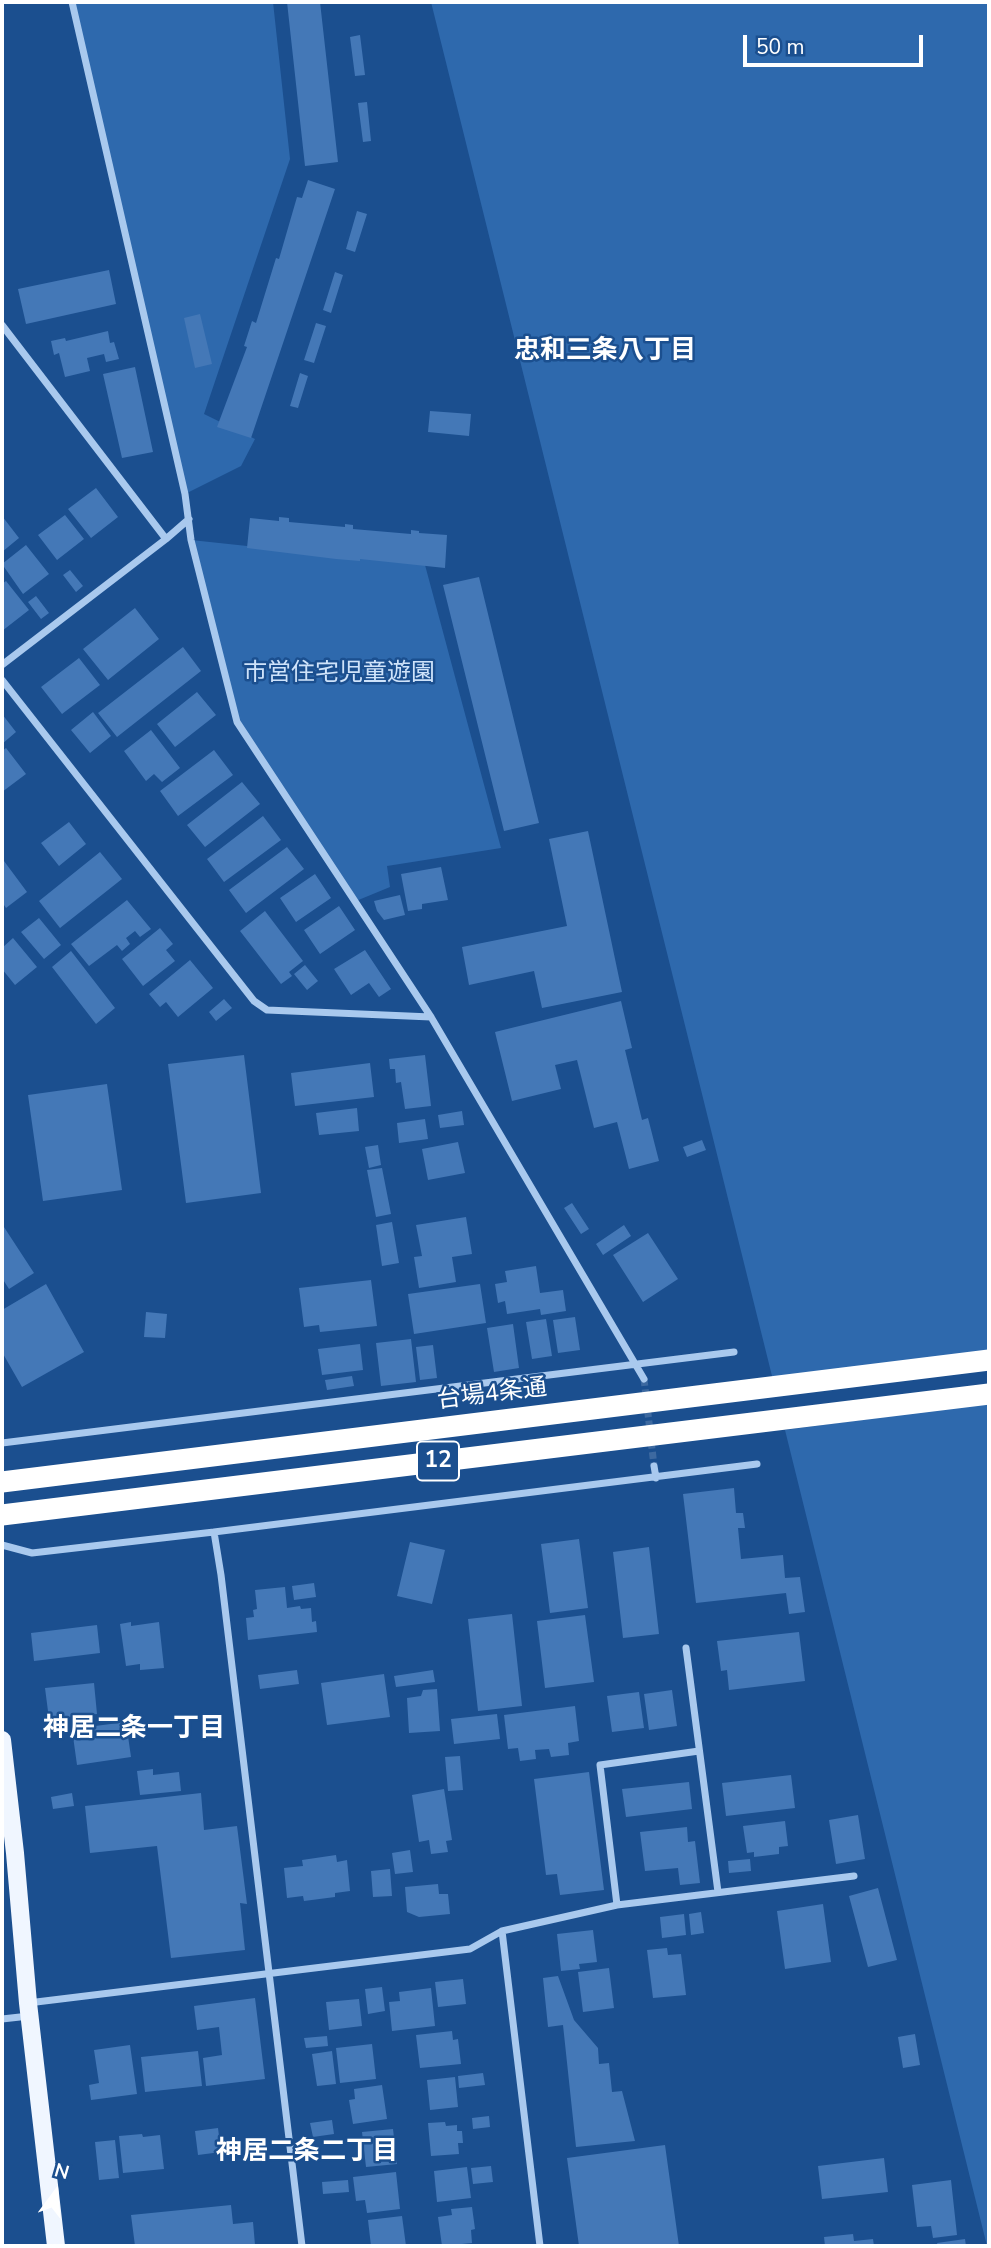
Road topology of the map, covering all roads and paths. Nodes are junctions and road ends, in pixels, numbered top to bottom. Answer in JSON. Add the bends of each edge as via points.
{"nodes":[{"id":1,"x":72,"y":2,"type":"edge"},
{"id":2,"x":2,"y":325,"type":"edge"},
{"id":3,"x":189,"y":519,"type":"junction"},
{"id":4,"x":166,"y":539,"type":"junction"},
{"id":5,"x":2,"y":665,"type":"edge"},
{"id":6,"x":2,"y":680,"type":"edge"},
{"id":7,"x":431,"y":1017,"type":"junction"},
{"id":8,"x":734,"y":1352,"type":"dead end"},
{"id":9,"x":989,"y":1360,"type":"edge"},
{"id":10,"x":638,"y":1366,"type":"junction"},
{"id":11,"x":644,"y":1378,"type":"tunnel mouth"},
{"id":12,"x":989,"y":1394,"type":"edge"},
{"id":13,"x":2,"y":1443,"type":"edge"},
{"id":14,"x":757,"y":1464,"type":"dead end"},
{"id":15,"x":654,"y":1465,"type":"tunnel mouth"},
{"id":16,"x":656,"y":1478,"type":"junction"},
{"id":17,"x":2,"y":1482,"type":"edge"},
{"id":18,"x":2,"y":1515,"type":"edge"},
{"id":19,"x":214,"y":1532,"type":"junction"},
{"id":20,"x":2,"y":1545,"type":"edge"},
{"id":21,"x":686,"y":1648,"type":"dead end"},
{"id":22,"x":2,"y":1740,"type":"edge"},
{"id":23,"x":699,"y":1751,"type":"junction"},
{"id":24,"x":853,"y":1876,"type":"dead end"},
{"id":25,"x":718,"y":1892,"type":"junction"},
{"id":26,"x":617,"y":1905,"type":"junction"},
{"id":27,"x":502,"y":1931,"type":"junction"},
{"id":28,"x":268,"y":1973,"type":"junction"},
{"id":29,"x":29,"y":2009,"type":"junction"},
{"id":30,"x":2,"y":2019,"type":"edge"},
{"id":31,"x":56,"y":2246,"type":"edge"},
{"id":32,"x":302,"y":2246,"type":"edge"},
{"id":33,"x":540,"y":2246,"type":"edge"}],
"edges":[{"from":1,"to":3,"type":"street"},
{"from":2,"to":4,"type":"street"},
{"from":3,"to":4,"type":"street"},
{"from":3,"to":7,"type":"street","via":[[237,722]]},
{"from":4,"to":5,"type":"street"},
{"from":6,"to":7,"type":"street","via":[[254,1001],[267,1010]]},
{"from":7,"to":10,"type":"street"},
{"from":8,"to":10,"type":"street"},
{"from":9,"to":17,"type":"highway","name":"台場4条通","number":"12"},
{"from":10,"to":11,"type":"street"},
{"from":10,"to":13,"type":"street"},
{"from":12,"to":18,"type":"highway","number":"12"},
{"from":14,"to":16,"type":"street"},
{"from":15,"to":16,"type":"street"},
{"from":16,"to":19,"type":"street"},
{"from":19,"to":20,"type":"street","via":[[32,1553]]},
{"from":19,"to":28,"type":"street"},
{"from":21,"to":23,"type":"street"},
{"from":22,"to":29,"type":"main road"},
{"from":23,"to":25,"type":"street"},
{"from":23,"to":26,"type":"street","via":[[600,1765]]},
{"from":24,"to":25,"type":"street"},
{"from":25,"to":26,"type":"street"},
{"from":26,"to":27,"type":"street"},
{"from":27,"to":28,"type":"street","via":[[470,1949]]},
{"from":27,"to":33,"type":"street"},
{"from":28,"to":29,"type":"street"},
{"from":28,"to":32,"type":"street"},
{"from":29,"to":30,"type":"street"},
{"from":29,"to":31,"type":"main road"}]}
